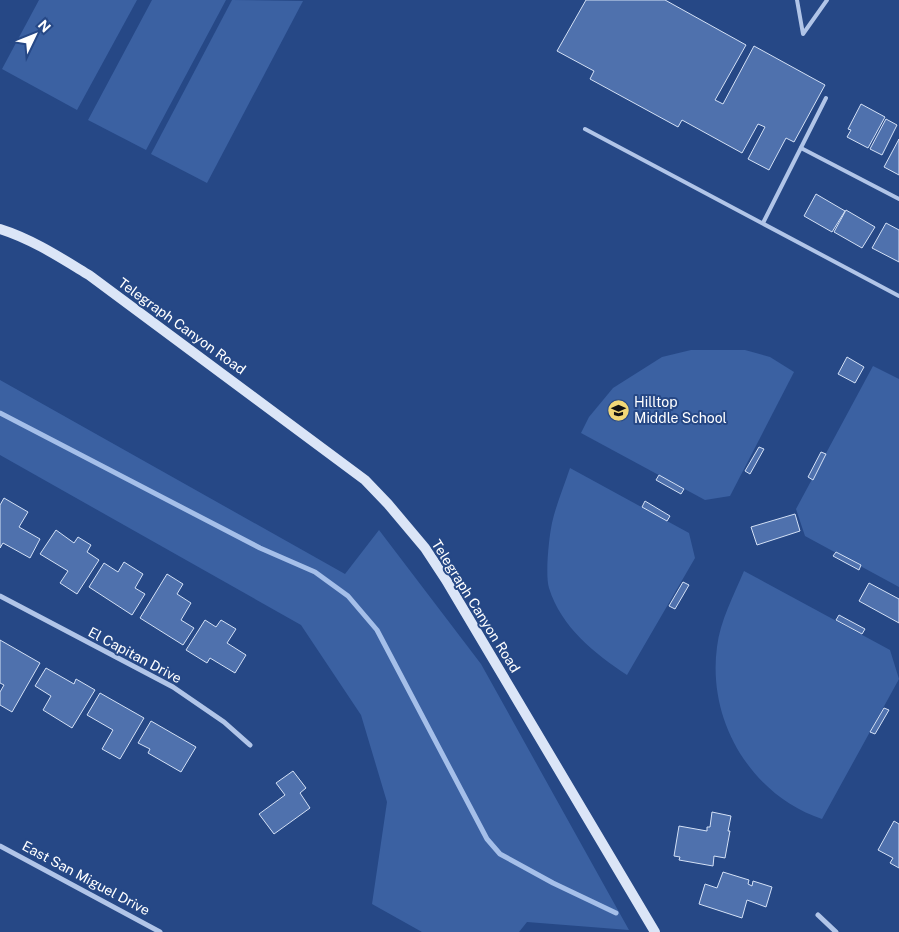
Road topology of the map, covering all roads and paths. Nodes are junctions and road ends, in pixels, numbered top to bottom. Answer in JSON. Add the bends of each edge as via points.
{"nodes":[{"id":1,"x":797,"y":0,"type":"edge"},
{"id":2,"x":827,"y":0,"type":"edge"},
{"id":3,"x":826,"y":98,"type":"dead end"},
{"id":4,"x":585,"y":128,"type":"dead end"},
{"id":5,"x":801,"y":148,"type":"junction"},
{"id":6,"x":899,"y":199,"type":"edge"},
{"id":7,"x":763,"y":223,"type":"junction"},
{"id":8,"x":0,"y":229,"type":"edge"},
{"id":9,"x":899,"y":296,"type":"edge"},
{"id":10,"x":0,"y":596,"type":"edge"},
{"id":11,"x":250,"y":745,"type":"dead end"},
{"id":12,"x":0,"y":846,"type":"edge"},
{"id":13,"x":818,"y":915,"type":"dead end"},
{"id":14,"x":160,"y":932,"type":"edge"},
{"id":15,"x":655,"y":932,"type":"edge"},
{"id":16,"x":836,"y":932,"type":"edge"}],
"edges":[{"from":1,"to":2,"type":"lane","via":[[803,34]]},
{"from":3,"to":5,"type":"lane"},
{"from":4,"to":7,"type":"lane"},
{"from":5,"to":6,"type":"lane"},
{"from":5,"to":7,"type":"lane"},
{"from":7,"to":9,"type":"lane"},
{"from":8,"to":15,"type":"street","name":"Telegraph Canyon Road","via":[[47,250],[89,275],[326,449],[365,480],[388,504],[425,548],[446,580]]},
{"from":10,"to":11,"type":"street","name":"El Capitan Drive","via":[[174,687],[224,722]]},
{"from":12,"to":14,"type":"street","name":"East San Miguel Drive"},
{"from":13,"to":16,"type":"street"}]}
